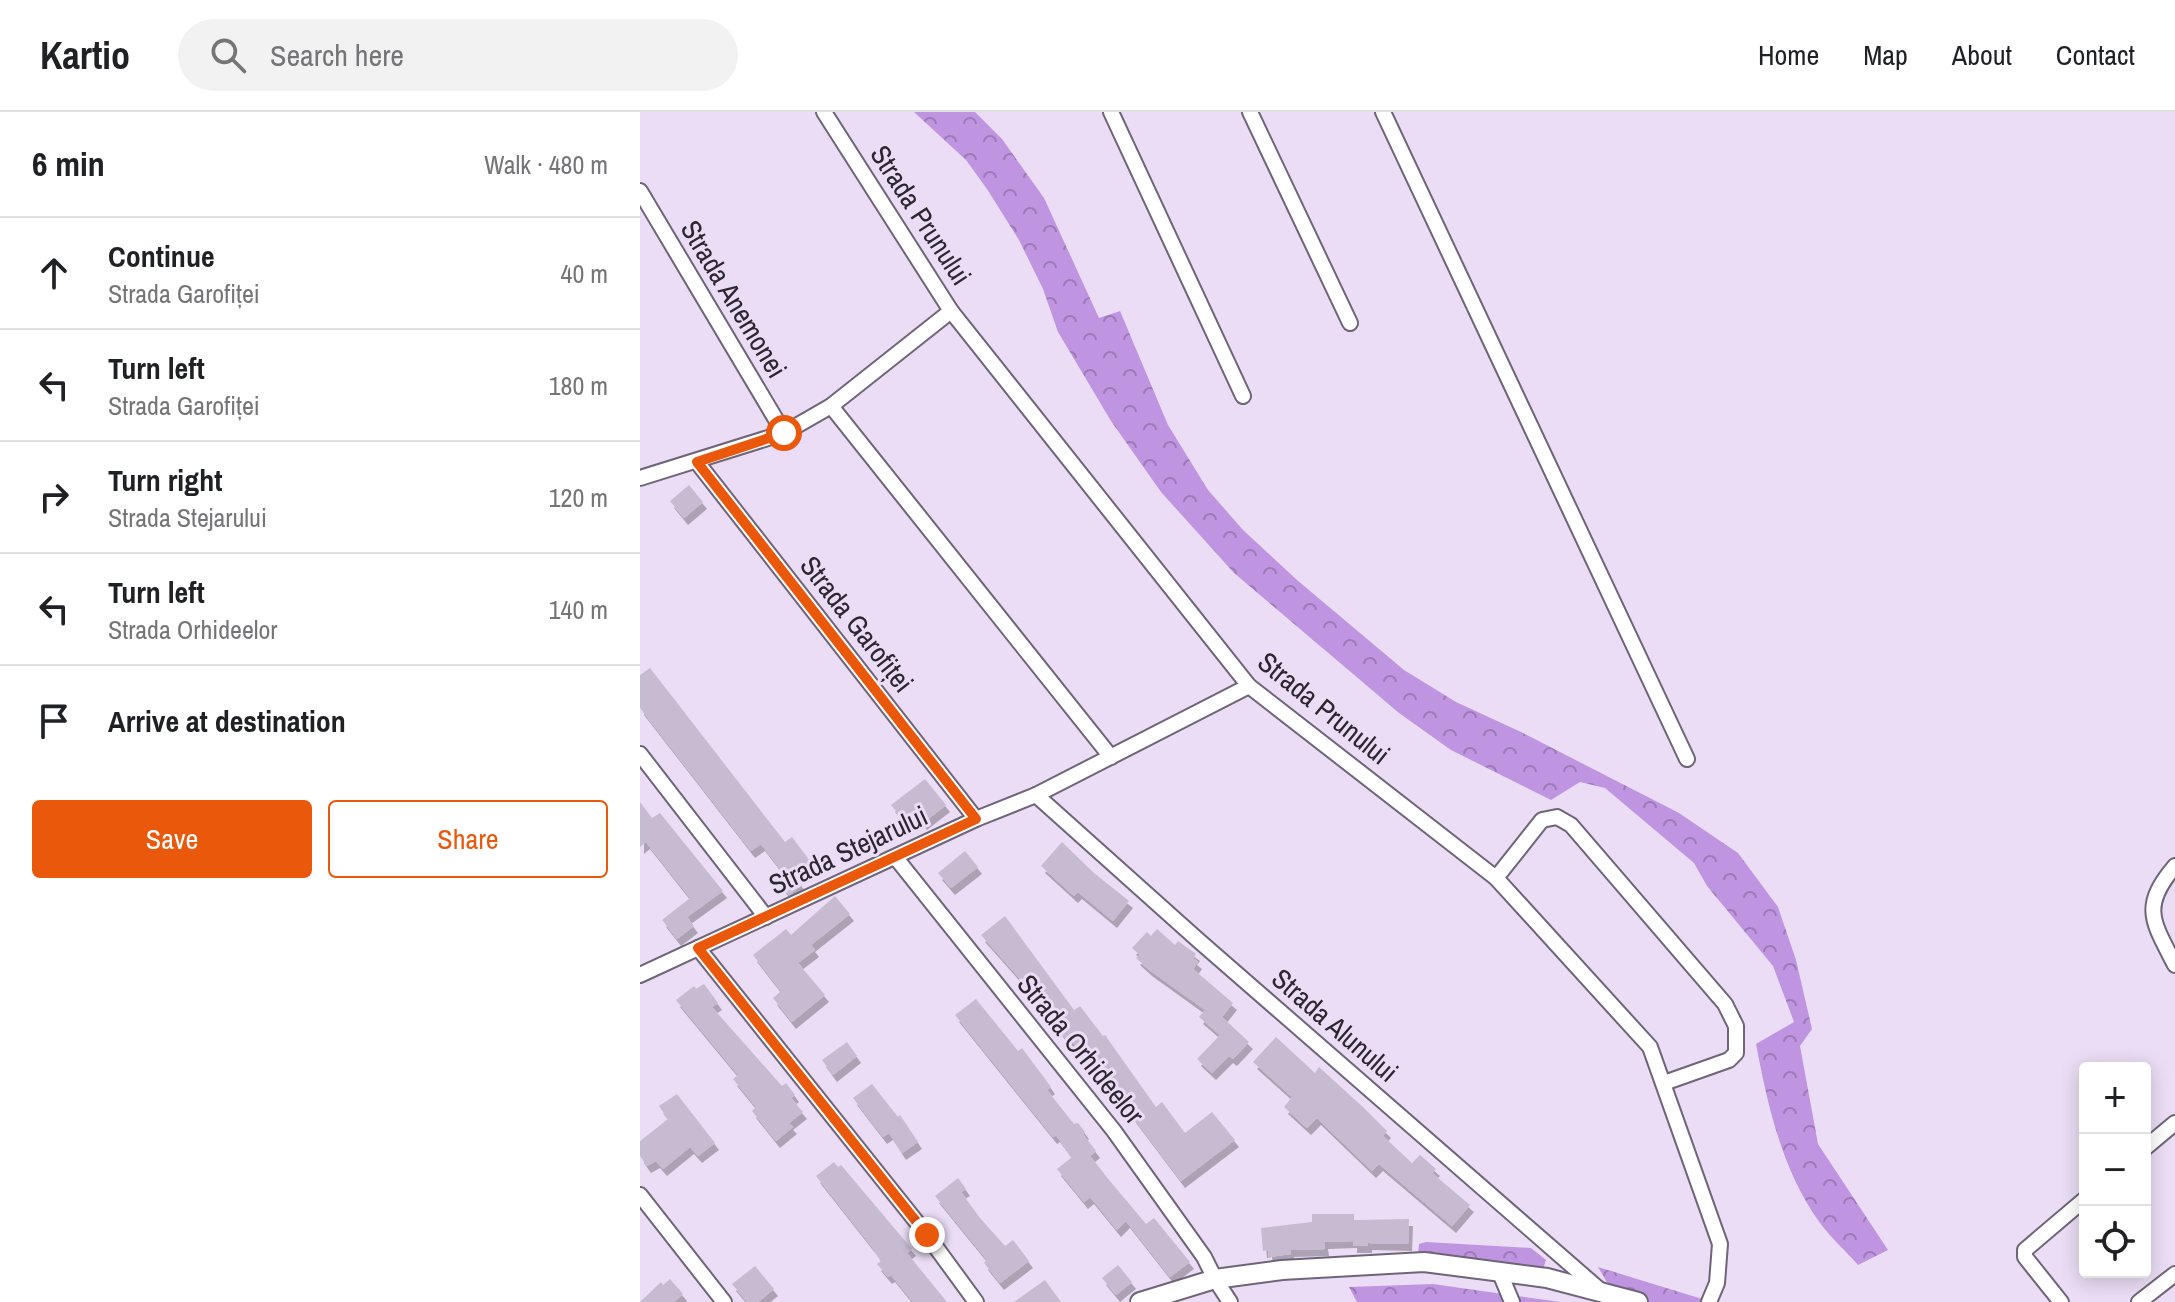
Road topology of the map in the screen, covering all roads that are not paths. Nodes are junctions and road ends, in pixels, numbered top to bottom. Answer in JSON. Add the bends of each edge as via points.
{"nodes":[{"id":1,"x":824,"y":112,"type":"edge"},
{"id":2,"x":1111,"y":112,"type":"edge"},
{"id":3,"x":1250,"y":112,"type":"edge"},
{"id":4,"x":1383,"y":112,"type":"edge"},
{"id":5,"x":640,"y":191,"type":"edge"},
{"id":6,"x":951,"y":311,"type":"junction"},
{"id":7,"x":1350,"y":323,"type":"dead end"},
{"id":8,"x":1243,"y":396,"type":"dead end"},
{"id":9,"x":831,"y":406,"type":"junction"},
{"id":10,"x":784,"y":433,"type":"junction"},
{"id":11,"x":697,"y":462,"type":"junction"},
{"id":12,"x":640,"y":478,"type":"edge"},
{"id":13,"x":1249,"y":686,"type":"junction"},
{"id":14,"x":640,"y":754,"type":"edge"},
{"id":15,"x":1111,"y":757,"type":"junction"},
{"id":16,"x":1687,"y":759,"type":"dead end"},
{"id":17,"x":1036,"y":795,"type":"junction"},
{"id":18,"x":976,"y":819,"type":"junction"},
{"id":19,"x":896,"y":858,"type":"junction"},
{"id":20,"x":2175,"y":866,"type":"edge"},
{"id":21,"x":1496,"y":878,"type":"junction"},
{"id":22,"x":766,"y":917,"type":"junction"},
{"id":23,"x":698,"y":948,"type":"junction"},
{"id":24,"x":2175,"y":965,"type":"edge"},
{"id":25,"x":640,"y":975,"type":"edge"},
{"id":26,"x":1664,"y":1083,"type":"junction"},
{"id":27,"x":2175,"y":1123,"type":"edge"},
{"id":28,"x":2151,"y":1143,"type":"edge"},
{"id":29,"x":640,"y":1195,"type":"edge"},
{"id":30,"x":2079,"y":1204,"type":"edge"},
{"id":31,"x":1500,"y":1273,"type":"junction"},
{"id":32,"x":2175,"y":1274,"type":"edge"},
{"id":33,"x":1215,"y":1279,"type":"junction"},
{"id":34,"x":1601,"y":1291,"type":"junction"},
{"id":35,"x":724,"y":1302,"type":"edge"},
{"id":36,"x":976,"y":1302,"type":"edge"},
{"id":37,"x":1140,"y":1302,"type":"edge"},
{"id":38,"x":1230,"y":1302,"type":"edge"},
{"id":39,"x":1512,"y":1302,"type":"edge"},
{"id":40,"x":1638,"y":1302,"type":"edge"},
{"id":41,"x":1709,"y":1302,"type":"edge"},
{"id":42,"x":2061,"y":1302,"type":"edge"},
{"id":43,"x":2139,"y":1302,"type":"edge"}],
"edges":[{"from":1,"to":6,"type":"street","name":"Strada Prunului"},
{"from":2,"to":8,"type":"street"},
{"from":3,"to":7,"type":"street"},
{"from":4,"to":16,"type":"street"},
{"from":5,"to":10,"type":"street","name":"Strada Anemonei"},
{"from":6,"to":9,"type":"street"},
{"from":6,"to":13,"type":"street","name":"Strada Prunului"},
{"from":9,"to":10,"type":"street"},
{"from":9,"to":15,"type":"street"},
{"from":10,"to":11,"type":"street"},
{"from":11,"to":12,"type":"street"},
{"from":11,"to":18,"type":"street","name":"Strada Garofiței"},
{"from":13,"to":15,"type":"street","name":"Strada Stejarului"},
{"from":13,"to":21,"type":"street","name":"Strada Prunului"},
{"from":14,"to":22,"type":"street"},
{"from":15,"to":17,"type":"street","name":"Strada Stejarului"},
{"from":17,"to":18,"type":"street","name":"Strada Stejarului"},
{"from":17,"to":34,"type":"street","name":"Strada Alunului"},
{"from":18,"to":19,"type":"street","name":"Strada Stejarului"},
{"from":19,"to":22,"type":"street","name":"Strada Stejarului"},
{"from":19,"to":33,"type":"street","name":"Strada Orhideelor","via":[[1114,1131]]},
{"from":20,"to":24,"type":"street","via":[[2151,901],[2157,929]]},
{"from":21,"to":26,"type":"street","name":"Strada Prunului","via":[[1650,1047]]},
{"from":21,"to":26,"type":"street","via":[[1542,820],[1557,817],[1571,825],[1725,1004],[1736,1026],[1736,1053]]},
{"from":22,"to":23,"type":"street","name":"Strada Stejarului"},
{"from":23,"to":25,"type":"street","name":"Strada Stejarului"},
{"from":23,"to":36,"type":"street"},
{"from":26,"to":41,"type":"street","name":"Strada Prunului","via":[[1720,1244],[1717,1283]]},
{"from":27,"to":28,"type":"street"},
{"from":29,"to":35,"type":"street"},
{"from":30,"to":42,"type":"street","via":[[2025,1250]]},
{"from":31,"to":33,"type":"street","via":[[1424,1262]]},
{"from":31,"to":34,"type":"street"},
{"from":31,"to":39,"type":"street"},
{"from":32,"to":43,"type":"street"},
{"from":33,"to":37,"type":"street"},
{"from":33,"to":38,"type":"street","name":"Strada Orhideelor"},
{"from":34,"to":40,"type":"street"}]}
